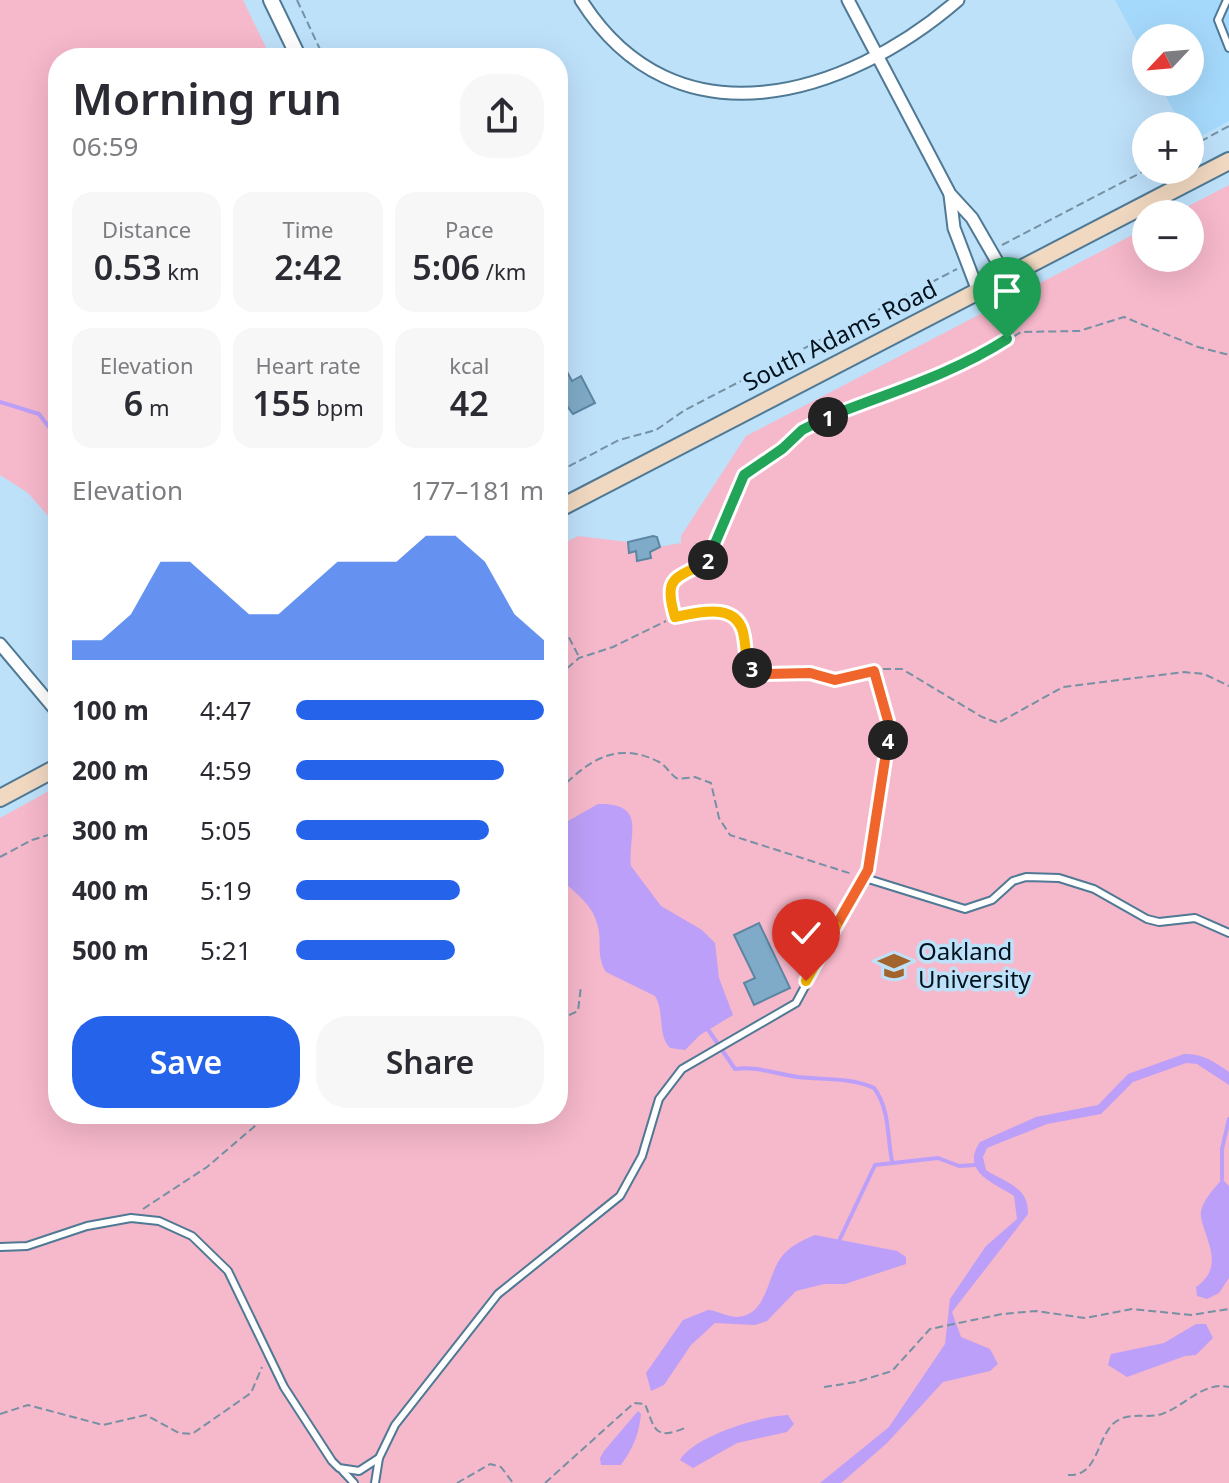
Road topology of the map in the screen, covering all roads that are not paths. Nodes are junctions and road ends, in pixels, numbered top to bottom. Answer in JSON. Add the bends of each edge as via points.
{"nodes":[{"id":1,"x":271,"y":0,"type":"edge"},
{"id":2,"x":581,"y":0,"type":"edge"},
{"id":3,"x":848,"y":0,"type":"edge"},
{"id":4,"x":958,"y":0,"type":"edge"},
{"id":5,"x":1227,"y":0,"type":"edge"},
{"id":6,"x":294,"y":48,"type":"edge"},
{"id":7,"x":1229,"y":48,"type":"edge"},
{"id":8,"x":876,"y":57,"type":"junction"},
{"id":9,"x":1229,"y":161,"type":"edge"},
{"id":10,"x":950,"y":194,"type":"junction"},
{"id":11,"x":1006,"y":277,"type":"junction"},
{"id":12,"x":978,"y":291,"type":"junction"},
{"id":13,"x":568,"y":504,"type":"edge"},
{"id":14,"x":675,"y":617,"type":"road end"},
{"id":15,"x":1,"y":646,"type":"edge"},
{"id":16,"x":48,"y":701,"type":"edge"},
{"id":17,"x":48,"y":772,"type":"edge"},
{"id":18,"x":0,"y":798,"type":"edge"},
{"id":19,"x":865,"y":878,"type":"junction"},
{"id":20,"x":1229,"y":933,"type":"edge"},
{"id":21,"x":0,"y":1247,"type":"edge"},
{"id":22,"x":379,"y":1458,"type":"junction"},
{"id":23,"x":339,"y":1468,"type":"junction"},
{"id":24,"x":354,"y":1483,"type":"edge"},
{"id":25,"x":375,"y":1483,"type":"edge"}],
"edges":[{"from":1,"to":6,"type":"street"},
{"from":2,"to":8,"type":"street","via":[[597,26],[627,55],[654,74],[696,88],[768,93],[813,84]]},
{"from":3,"to":8,"type":"street"},
{"from":4,"to":8,"type":"street"},
{"from":5,"to":7,"type":"lane","via":[[1218,20]]},
{"from":8,"to":10,"type":"street"},
{"from":9,"to":11,"type":"main road","name":"South Adams Road"},
{"from":10,"to":11,"type":"street","via":[[972,218]]},
{"from":10,"to":12,"type":"street","via":[[954,228]]},
{"from":11,"to":12,"type":"main road","name":"South Adams Road"},
{"from":12,"to":13,"type":"main road","name":"South Adams Road"},
{"from":14,"to":19,"type":"lane","via":[[719,611],[731,615],[742,626],[749,665],[758,673],[810,673],[835,680],[874,671],[888,721],[888,747]]},
{"from":15,"to":16,"type":"street"},
{"from":17,"to":18,"type":"main road"},
{"from":19,"to":20,"type":"lane","via":[[965,909],[992,900],[1013,881],[1059,878],[1094,889],[1147,919],[1195,918]]},
{"from":19,"to":22,"type":"lane","via":[[796,1003],[682,1069],[659,1099],[642,1156],[620,1196],[498,1294],[395,1425]]},
{"from":21,"to":23,"type":"lane","via":[[27,1246],[131,1218],[192,1236],[218,1258],[238,1288],[269,1356]]},
{"from":22,"to":23,"type":"lane","via":[[359,1471]]},
{"from":22,"to":25,"type":"lane"},
{"from":23,"to":24,"type":"lane"}]}
